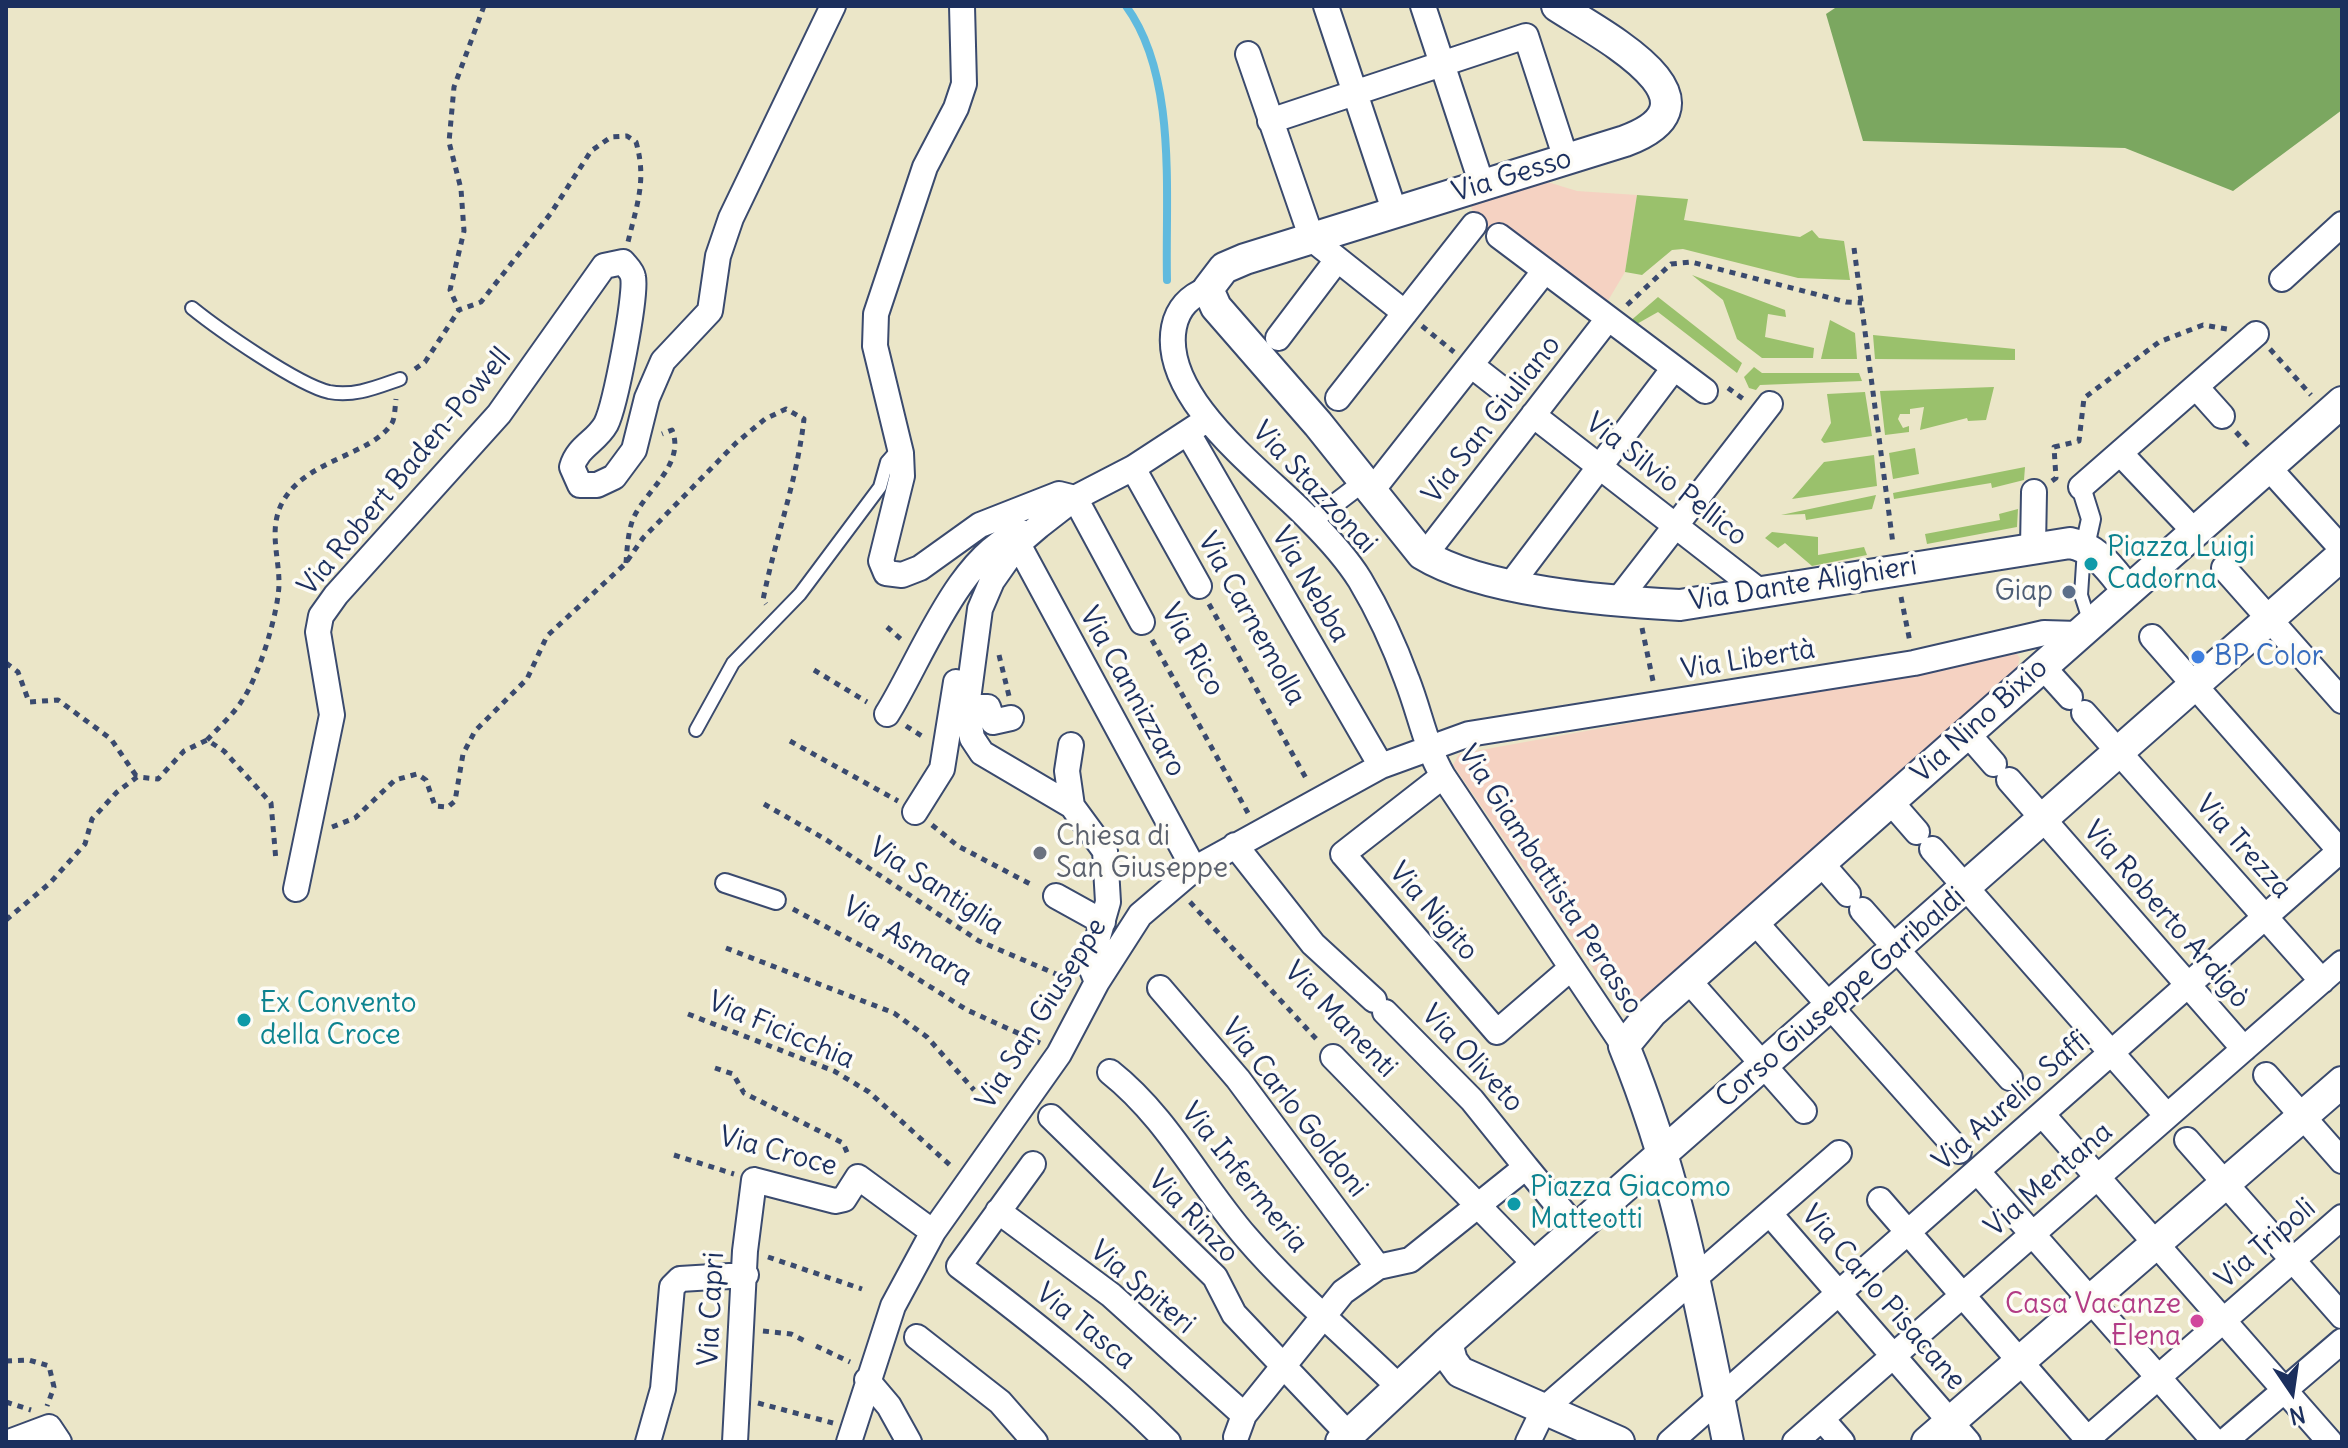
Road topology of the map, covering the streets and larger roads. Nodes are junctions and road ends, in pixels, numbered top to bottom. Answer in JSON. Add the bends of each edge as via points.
{"nodes":[{"id":1,"x":833,"y":6,"type":"edge"},
{"id":2,"x":962,"y":6,"type":"edge"},
{"id":3,"x":1326,"y":6,"type":"edge"},
{"id":4,"x":1423,"y":6,"type":"edge"},
{"id":5,"x":1557,"y":6,"type":"edge"},
{"id":6,"x":1248,"y":54,"type":"dead end"},
{"id":7,"x":1442,"y":64,"type":"junction"},
{"id":8,"x":1355,"y":93,"type":"junction"},
{"id":9,"x":1270,"y":121,"type":"junction"},
{"id":10,"x":1566,"y":159,"type":"junction"},
{"id":11,"x":1482,"y":185,"type":"junction"},
{"id":12,"x":1395,"y":213,"type":"junction"},
{"id":13,"x":1474,"y":225,"type":"dead end"},
{"id":14,"x":1499,"y":236,"type":"dead end"},
{"id":15,"x":1312,"y":239,"type":"junction"},
{"id":16,"x":2337,"y":240,"type":"edge"},
{"id":17,"x":1337,"y":260,"type":"junction"},
{"id":18,"x":1543,"y":273,"type":"junction"},
{"id":19,"x":2282,"y":279,"type":"dead end"},
{"id":20,"x":1208,"y":289,"type":"junction"},
{"id":21,"x":1405,"y":313,"type":"junction"},
{"id":22,"x":1607,"y":320,"type":"junction"},
{"id":23,"x":2256,"y":334,"type":"road end"},
{"id":24,"x":1278,"y":338,"type":"dead end"},
{"id":25,"x":1471,"y":365,"type":"junction"},
{"id":26,"x":1674,"y":368,"type":"junction"},
{"id":27,"x":2196,"y":387,"type":"junction"},
{"id":28,"x":1503,"y":390,"type":"dead end"},
{"id":29,"x":1705,"y":391,"type":"road end"},
{"id":30,"x":1338,"y":398,"type":"dead end"},
{"id":31,"x":1766,"y":409,"type":"road end"},
{"id":32,"x":1533,"y":415,"type":"junction"},
{"id":33,"x":2337,"y":415,"type":"edge"},
{"id":34,"x":2222,"y":416,"type":"road end"},
{"id":35,"x":1198,"y":426,"type":"junction"},
{"id":36,"x":2120,"y":453,"type":"junction"},
{"id":37,"x":1600,"y":466,"type":"junction"},
{"id":38,"x":2268,"y":467,"type":"junction"},
{"id":39,"x":1133,"y":468,"type":"junction"},
{"id":40,"x":2081,"y":487,"type":"joint"},
{"id":41,"x":1366,"y":488,"type":"junction"},
{"id":42,"x":2034,"y":492,"type":"road end"},
{"id":43,"x":1075,"y":498,"type":"junction"},
{"id":44,"x":1312,"y":521,"type":"junction"},
{"id":45,"x":1039,"y":526,"type":"junction"},
{"id":46,"x":1675,"y":526,"type":"junction"},
{"id":47,"x":2194,"y":531,"type":"junction"},
{"id":48,"x":1018,"y":544,"type":"junction"},
{"id":49,"x":2085,"y":546,"type":"junction"},
{"id":50,"x":2033,"y":547,"type":"junction"},
{"id":51,"x":2342,"y":552,"type":"edge"},
{"id":52,"x":1424,"y":556,"type":"junction"},
{"id":53,"x":2224,"y":568,"type":"dead end"},
{"id":54,"x":992,"y":581,"type":"junction"},
{"id":55,"x":1511,"y":584,"type":"junction"},
{"id":56,"x":1199,"y":586,"type":"road end"},
{"id":57,"x":2127,"y":590,"type":"junction"},
{"id":58,"x":1762,"y":593,"type":"junction"},
{"id":59,"x":1627,"y":601,"type":"junction"},
{"id":60,"x":2270,"y":619,"type":"junction"},
{"id":61,"x":1142,"y":622,"type":"road end"},
{"id":62,"x":2084,"y":629,"type":"junction"},
{"id":63,"x":2152,"y":637,"type":"dead end"},
{"id":64,"x":2042,"y":666,"type":"junction"},
{"id":65,"x":2196,"y":685,"type":"junction"},
{"id":66,"x":2340,"y":694,"type":"edge"},
{"id":67,"x":967,"y":707,"type":"junction"},
{"id":68,"x":887,"y":714,"type":"dead end"},
{"id":69,"x":1011,"y":718,"type":"dead end"},
{"id":70,"x":1967,"y":733,"type":"junction"},
{"id":71,"x":1071,"y":745,"type":"dead end"},
{"id":72,"x":1427,"y":747,"type":"junction"},
{"id":73,"x":2119,"y":753,"type":"junction"},
{"id":74,"x":1381,"y":766,"type":"junction"},
{"id":75,"x":1443,"y":776,"type":"junction"},
{"id":76,"x":1890,"y":801,"type":"junction"},
{"id":77,"x":1072,"y":806,"type":"junction"},
{"id":78,"x":915,"y":812,"type":"dead end"},
{"id":79,"x":2043,"y":820,"type":"junction"},
{"id":80,"x":1235,"y":845,"type":"junction"},
{"id":81,"x":2341,"y":851,"type":"edge"},
{"id":82,"x":1821,"y":863,"type":"junction"},
{"id":83,"x":1194,"y":869,"type":"junction"},
{"id":84,"x":297,"y":880,"type":"road end"},
{"id":85,"x":725,"y":883,"type":"dead end"},
{"id":86,"x":1966,"y":888,"type":"junction"},
{"id":87,"x":1056,"y":896,"type":"dead end"},
{"id":88,"x":776,"y":900,"type":"road end"},
{"id":89,"x":2266,"y":918,"type":"junction"},
{"id":90,"x":1103,"y":922,"type":"junction"},
{"id":91,"x":1755,"y":922,"type":"junction"},
{"id":92,"x":1897,"y":949,"type":"junction"},
{"id":93,"x":2342,"y":963,"type":"edge"},
{"id":94,"x":1570,"y":969,"type":"junction"},
{"id":95,"x":1689,"y":981,"type":"junction"},
{"id":96,"x":2322,"y":981,"type":"junction"},
{"id":97,"x":1095,"y":986,"type":"junction"},
{"id":98,"x":2189,"y":986,"type":"junction"},
{"id":99,"x":1160,"y":988,"type":"dead end"},
{"id":100,"x":1831,"y":1007,"type":"junction"},
{"id":101,"x":1624,"y":1046,"type":"junction"},
{"id":102,"x":2244,"y":1049,"type":"junction"},
{"id":103,"x":2112,"y":1053,"type":"junction"},
{"id":104,"x":1333,"y":1057,"type":"road end"},
{"id":105,"x":1764,"y":1067,"type":"junction"},
{"id":106,"x":1110,"y":1072,"type":"dead end"},
{"id":107,"x":2266,"y":1075,"type":"dead end"},
{"id":108,"x":2010,"y":1078,"type":"dead end"},
{"id":109,"x":2342,"y":1082,"type":"edge"},
{"id":110,"x":1804,"y":1111,"type":"dead end"},
{"id":111,"x":2042,"y":1114,"type":"junction"},
{"id":112,"x":2167,"y":1116,"type":"junction"},
{"id":113,"x":2303,"y":1116,"type":"junction"},
{"id":114,"x":1051,"y":1117,"type":"dead end"},
{"id":115,"x":2187,"y":1140,"type":"dead end"},
{"id":116,"x":1959,"y":1151,"type":"dead end"},
{"id":117,"x":1664,"y":1153,"type":"junction"},
{"id":118,"x":1839,"y":1153,"type":"dead end"},
{"id":119,"x":1519,"y":1158,"type":"junction"},
{"id":120,"x":2342,"y":1161,"type":"edge"},
{"id":121,"x":1033,"y":1164,"type":"dead end"},
{"id":122,"x":1977,"y":1171,"type":"junction"},
{"id":123,"x":2098,"y":1177,"type":"junction"},
{"id":124,"x":754,"y":1180,"type":"joint"},
{"id":125,"x":2225,"y":1184,"type":"junction"},
{"id":126,"x":1880,"y":1200,"type":"dead end"},
{"id":127,"x":1473,"y":1202,"type":"junction"},
{"id":128,"x":998,"y":1211,"type":"junction"},
{"id":129,"x":1770,"y":1214,"type":"junction"},
{"id":130,"x":2342,"y":1217,"type":"edge"},
{"id":131,"x":1577,"y":1229,"type":"junction"},
{"id":132,"x":933,"y":1232,"type":"junction"},
{"id":133,"x":1907,"y":1232,"type":"junction"},
{"id":134,"x":2033,"y":1234,"type":"junction"},
{"id":135,"x":2156,"y":1244,"type":"junction"},
{"id":136,"x":2292,"y":1260,"type":"junction"},
{"id":137,"x":746,"y":1263,"type":"junction"},
{"id":138,"x":1536,"y":1265,"type":"junction"},
{"id":139,"x":1378,"y":1267,"type":"junction"},
{"id":140,"x":1695,"y":1281,"type":"junction"},
{"id":141,"x":1839,"y":1290,"type":"junction"},
{"id":142,"x":1963,"y":1295,"type":"junction"},
{"id":143,"x":2090,"y":1301,"type":"junction"},
{"id":144,"x":1326,"y":1315,"type":"junction"},
{"id":145,"x":2342,"y":1316,"type":"edge"},
{"id":146,"x":2223,"y":1320,"type":"junction"},
{"id":147,"x":917,"y":1337,"type":"dead end"},
{"id":148,"x":2342,"y":1341,"type":"edge"},
{"id":149,"x":1447,"y":1343,"type":"junction"},
{"id":150,"x":1893,"y":1355,"type":"junction"},
{"id":151,"x":2020,"y":1360,"type":"junction"},
{"id":152,"x":1284,"y":1367,"type":"junction"},
{"id":153,"x":868,"y":1375,"type":"junction"},
{"id":154,"x":2158,"y":1377,"type":"junction"},
{"id":155,"x":1400,"y":1388,"type":"junction"},
{"id":156,"x":2285,"y":1390,"type":"junction"},
{"id":157,"x":1719,"y":1397,"type":"junction"},
{"id":158,"x":1544,"y":1409,"type":"junction"},
{"id":159,"x":1822,"y":1419,"type":"junction"},
{"id":160,"x":50,"y":1429,"type":"edge"},
{"id":161,"x":1959,"y":1432,"type":"edge"},
{"id":162,"x":1238,"y":1434,"type":"edge"},
{"id":163,"x":852,"y":1435,"type":"edge"},
{"id":164,"x":1345,"y":1438,"type":"edge"},
{"id":165,"x":2087,"y":1441,"type":"edge"},
{"id":166,"x":9,"y":1442,"type":"edge"},
{"id":167,"x":648,"y":1442,"type":"edge"},
{"id":168,"x":735,"y":1442,"type":"edge"},
{"id":169,"x":909,"y":1442,"type":"edge"},
{"id":170,"x":1035,"y":1442,"type":"edge"},
{"id":171,"x":1168,"y":1442,"type":"edge"},
{"id":172,"x":1528,"y":1442,"type":"edge"},
{"id":173,"x":1619,"y":1442,"type":"edge"},
{"id":174,"x":1670,"y":1442,"type":"edge"},
{"id":175,"x":1728,"y":1442,"type":"edge"},
{"id":176,"x":1795,"y":1442,"type":"edge"},
{"id":177,"x":1842,"y":1442,"type":"edge"},
{"id":178,"x":1927,"y":1442,"type":"edge"},
{"id":179,"x":2215,"y":1442,"type":"edge"},
{"id":180,"x":2224,"y":1442,"type":"edge"},
{"id":181,"x":2330,"y":1442,"type":"edge"}],
"edges":[{"from":1,"to":84,"type":"street","name":"Via Robert Baden-Powell","via":[[731,218],[718,256],[710,311],[663,361],[634,450],[614,477],[597,485],[580,485],[574,477],[575,457],[606,423],[612,404],[634,294],[633,274],[623,262],[604,266],[499,414],[321,616],[318,632],[332,715]]},
{"from":2,"to":43,"type":"street","via":[[964,84],[925,167],[876,314],[875,346],[901,453],[900,493],[881,561],[886,573],[902,575],[980,525],[1059,494]]},
{"from":3,"to":8,"type":"street"},
{"from":4,"to":7,"type":"street"},
{"from":5,"to":10,"type":"street","name":"Via Gesso","via":[[1647,67],[1665,88],[1666,106],[1658,122],[1640,135]]},
{"from":6,"to":9,"type":"street"},
{"from":7,"to":8,"type":"street"},
{"from":7,"to":10,"type":"street","via":[[1526,36]]},
{"from":7,"to":11,"type":"street"},
{"from":8,"to":9,"type":"street"},
{"from":8,"to":12,"type":"street"},
{"from":9,"to":15,"type":"street"},
{"from":10,"to":11,"type":"street","name":"Via Gesso"},
{"from":11,"to":12,"type":"street","name":"Via Gesso"},
{"from":12,"to":15,"type":"street","name":"Via Gesso"},
{"from":13,"to":21,"type":"street"},
{"from":14,"to":18,"type":"street"},
{"from":15,"to":17,"type":"street"},
{"from":15,"to":20,"type":"street","name":"Via Gesso","via":[[1224,268]]},
{"from":16,"to":19,"type":"street"},
{"from":17,"to":21,"type":"street"},
{"from":17,"to":24,"type":"street"},
{"from":18,"to":22,"type":"street"},
{"from":18,"to":25,"type":"street"},
{"from":20,"to":35,"type":"street","name":"Via Stazzonai","via":[[1192,295],[1182,307],[1172,343]]},
{"from":20,"to":41,"type":"street","name":"Via Dante Alighieri","via":[[1216,307]]},
{"from":21,"to":30,"type":"street"},
{"from":22,"to":26,"type":"street"},
{"from":22,"to":32,"type":"street","name":"Via San Giuliano"},
{"from":23,"to":27,"type":"street"},
{"from":25,"to":28,"type":"street"},
{"from":25,"to":41,"type":"street"},
{"from":26,"to":29,"type":"street"},
{"from":26,"to":37,"type":"street"},
{"from":27,"to":34,"type":"street"},
{"from":27,"to":36,"type":"street"},
{"from":31,"to":46,"type":"street"},
{"from":32,"to":37,"type":"street","name":"Via Silvio Pellico"},
{"from":32,"to":52,"type":"street","name":"Via San Giuliano"},
{"from":33,"to":38,"type":"street","name":"Via Nino Bixio"},
{"from":35,"to":39,"type":"street"},
{"from":35,"to":44,"type":"street","name":"Via Stazzonai"},
{"from":35,"to":74,"type":"street","name":"Via Nebba"},
{"from":36,"to":40,"type":"street"},
{"from":36,"to":47,"type":"street"},
{"from":37,"to":46,"type":"street","name":"Via Silvio Pellico"},
{"from":37,"to":55,"type":"street"},
{"from":38,"to":47,"type":"street","name":"Via Nino Bixio"},
{"from":38,"to":51,"type":"street"},
{"from":39,"to":43,"type":"street"},
{"from":39,"to":56,"type":"street","name":"Via Carnemolla"},
{"from":40,"to":49,"type":"street","via":[[2091,519]]},
{"from":41,"to":44,"type":"street"},
{"from":41,"to":52,"type":"street","name":"Via Dante Alighieri"},
{"from":42,"to":50,"type":"street"},
{"from":43,"to":45,"type":"street"},
{"from":43,"to":61,"type":"street","name":"Via Rico"},
{"from":44,"to":72,"type":"street","name":"Via Stazzonai","via":[[1359,579],[1407,679]]},
{"from":45,"to":48,"type":"street"},
{"from":45,"to":68,"type":"street","via":[[1012,535],[977,566],[937,619]]},
{"from":46,"to":58,"type":"street","name":"Via Silvio Pellico"},
{"from":46,"to":59,"type":"street"},
{"from":47,"to":57,"type":"street","name":"Via Nino Bixio"},
{"from":48,"to":54,"type":"street"},
{"from":48,"to":83,"type":"street","name":"Via Cannizzaro"},
{"from":49,"to":50,"type":"street","name":"Via Dante Alighieri"},
{"from":49,"to":57,"type":"street"},
{"from":50,"to":58,"type":"street","name":"Via Dante Alighieri"},
{"from":51,"to":60,"type":"street","name":"Corso Giuseppe Garibaldi"},
{"from":52,"to":55,"type":"street","name":"Via Dante Alighieri","via":[[1471,576]]},
{"from":53,"to":60,"type":"street"},
{"from":54,"to":67,"type":"street","via":[[980,609]]},
{"from":54,"to":78,"type":"street","via":[[973,599],[942,769]]},
{"from":55,"to":59,"type":"street","name":"Via Dante Alighieri"},
{"from":57,"to":62,"type":"street","name":"Via Nino Bixio"},
{"from":58,"to":59,"type":"street","name":"Via Dante Alighieri","via":[[1701,604]]},
{"from":60,"to":65,"type":"street","name":"Corso Giuseppe Garibaldi"},
{"from":60,"to":66,"type":"street"},
{"from":62,"to":64,"type":"street","name":"Via Nino Bixio"},
{"from":62,"to":72,"type":"street","name":"Via Libertà","via":[[1914,663],[1469,734]]},
{"from":63,"to":65,"type":"street"},
{"from":64,"to":70,"type":"street","name":"Via Nino Bixio"},
{"from":64,"to":73,"type":"street","name":"Via Trezza"},
{"from":65,"to":73,"type":"street","name":"Corso Giuseppe Garibaldi"},
{"from":65,"to":81,"type":"street"},
{"from":67,"to":69,"type":"street","via":[[988,707],[993,722]]},
{"from":67,"to":77,"type":"street","via":[[972,738],[982,753]]},
{"from":70,"to":76,"type":"street","name":"Via Nino Bixio"},
{"from":70,"to":79,"type":"street","name":"Via Roberto Ardigò"},
{"from":71,"to":77,"type":"street","via":[[1067,771]]},
{"from":72,"to":74,"type":"street","name":"Via San Giuseppe"},
{"from":72,"to":75,"type":"street","name":"Via Giambattista Perasso"},
{"from":73,"to":79,"type":"street","name":"Corso Giuseppe Garibaldi"},
{"from":73,"to":89,"type":"street","name":"Via Trezza"},
{"from":74,"to":80,"type":"street","name":"Via San Giuseppe"},
{"from":75,"to":94,"type":"street","name":"Via Giambattista Perasso"},
{"from":75,"to":94,"type":"street","name":"Via Nigito","via":[[1343,854],[1497,1032]]},
{"from":76,"to":82,"type":"street","name":"Via Nino Bixio"},
{"from":76,"to":86,"type":"street"},
{"from":77,"to":90,"type":"street","via":[[1105,851],[1108,902]]},
{"from":79,"to":86,"type":"street","name":"Corso Giuseppe Garibaldi"},
{"from":79,"to":98,"type":"street","name":"Via Roberto Ardigò"},
{"from":80,"to":83,"type":"street","name":"Via San Giuseppe"},
{"from":80,"to":119,"type":"street","name":"Via Oliveto","via":[[1313,944],[1472,1100]]},
{"from":81,"to":89,"type":"street","name":"Via Aurelio Saffi"},
{"from":82,"to":91,"type":"street","name":"Via Nino Bixio"},
{"from":82,"to":92,"type":"street"},
{"from":83,"to":97,"type":"street","name":"Via San Giuseppe","via":[[1140,915]]},
{"from":85,"to":88,"type":"street"},
{"from":86,"to":92,"type":"street","name":"Corso Giuseppe Garibaldi"},
{"from":86,"to":103,"type":"street"},
{"from":87,"to":90,"type":"street"},
{"from":89,"to":96,"type":"street","name":"Via Trezza"},
{"from":89,"to":98,"type":"street","name":"Via Aurelio Saffi"},
{"from":90,"to":97,"type":"street","via":[[1090,965]]},
{"from":91,"to":95,"type":"street","name":"Via Nino Bixio"},
{"from":91,"to":100,"type":"street"},
{"from":92,"to":100,"type":"street","name":"Corso Giuseppe Garibaldi"},
{"from":92,"to":108,"type":"street"},
{"from":93,"to":96,"type":"street","name":"Via Mentana"},
{"from":94,"to":101,"type":"street","name":"Via Giambattista Perasso"},
{"from":95,"to":101,"type":"street","name":"Via Nino Bixio","via":[[1652,1012]]},
{"from":95,"to":105,"type":"street"},
{"from":96,"to":102,"type":"street","name":"Via Mentana"},
{"from":97,"to":132,"type":"street","name":"Via San Giuseppe","via":[[1059,1054]]},
{"from":98,"to":102,"type":"street","name":"Via Roberto Ardigò"},
{"from":98,"to":103,"type":"street","name":"Via Aurelio Saffi"},
{"from":99,"to":139,"type":"street","name":"Via Carlo Goldoni","via":[[1238,1079]]},
{"from":100,"to":105,"type":"street","name":"Corso Giuseppe Garibaldi"},
{"from":100,"to":116,"type":"street"},
{"from":101,"to":117,"type":"street"},
{"from":102,"to":112,"type":"street","name":"Via Mentana"},
{"from":103,"to":111,"type":"street","name":"Via Aurelio Saffi"},
{"from":103,"to":112,"type":"street"},
{"from":104,"to":127,"type":"street","name":"Via Manenti"},
{"from":105,"to":110,"type":"street"},
{"from":105,"to":117,"type":"street","name":"Corso Giuseppe Garibaldi"},
{"from":106,"to":144,"type":"street","name":"Via Infermeria","via":[[1135,1092],[1187,1153],[1246,1237]]},
{"from":107,"to":113,"type":"street"},
{"from":109,"to":113,"type":"street"},
{"from":111,"to":122,"type":"street","name":"Via Aurelio Saffi"},
{"from":111,"to":123,"type":"street"},
{"from":112,"to":123,"type":"street","name":"Via Mentana"},
{"from":113,"to":120,"type":"street"},
{"from":113,"to":125,"type":"street"},
{"from":114,"to":152,"type":"street","name":"Via Rinzo","via":[[1215,1277],[1234,1314]]},
{"from":115,"to":125,"type":"street"},
{"from":117,"to":131,"type":"street","name":"Corso Giuseppe Garibaldi"},
{"from":117,"to":140,"type":"street"},
{"from":118,"to":129,"type":"street"},
{"from":119,"to":127,"type":"street"},
{"from":119,"to":131,"type":"street","name":"Via Oliveto"},
{"from":121,"to":128,"type":"street"},
{"from":122,"to":133,"type":"street","name":"Via Aurelio Saffi"},
{"from":122,"to":134,"type":"street"},
{"from":123,"to":134,"type":"street","name":"Via Mentana"},
{"from":123,"to":135,"type":"street"},
{"from":124,"to":132,"type":"street","name":"Via Croce","via":[[835,1201],[844,1199],[858,1177]]},
{"from":124,"to":137,"type":"street","name":"Via Capri"},
{"from":125,"to":135,"type":"street"},
{"from":125,"to":136,"type":"street"},
{"from":126,"to":133,"type":"street"},
{"from":127,"to":138,"type":"street","name":"Via Manenti"},
{"from":127,"to":139,"type":"street","via":[[1410,1260]]},
{"from":128,"to":162,"type":"street","name":"Via Spiteri","via":[[1111,1295]]},
{"from":128,"to":171,"type":"street","name":"Via Tasca","via":[[959,1266],[1122,1396]]},
{"from":129,"to":140,"type":"street"},
{"from":129,"to":141,"type":"street","name":"Via Carlo Pisacane"},
{"from":130,"to":136,"type":"street","name":"Via Tripoli"},
{"from":131,"to":138,"type":"street","name":"Corso Giuseppe Garibaldi"},
{"from":132,"to":153,"type":"street","name":"Via San Giuseppe","via":[[889,1304]]},
{"from":133,"to":141,"type":"street","name":"Via Aurelio Saffi"},
{"from":133,"to":142,"type":"street"},
{"from":134,"to":142,"type":"street","name":"Via Mentana"},
{"from":134,"to":143,"type":"street"},
{"from":135,"to":143,"type":"street"},
{"from":135,"to":146,"type":"street"},
{"from":136,"to":145,"type":"street"},
{"from":136,"to":146,"type":"street","name":"Via Tripoli"},
{"from":137,"to":167,"type":"street","via":[[680,1279],[672,1287],[663,1389]]},
{"from":137,"to":168,"type":"street","name":"Via Capri"},
{"from":138,"to":149,"type":"street","name":"Corso Giuseppe Garibaldi"},
{"from":139,"to":144,"type":"street","via":[[1343,1292]]},
{"from":140,"to":157,"type":"street"},
{"from":140,"to":158,"type":"street"},
{"from":141,"to":150,"type":"street","name":"Via Carlo Pisacane"},
{"from":141,"to":157,"type":"street","name":"Via Aurelio Saffi"},
{"from":142,"to":150,"type":"street","name":"Via Mentana"},
{"from":142,"to":151,"type":"street"},
{"from":143,"to":151,"type":"street"},
{"from":143,"to":154,"type":"street"},
{"from":144,"to":152,"type":"street"},
{"from":144,"to":155,"type":"street","name":"Via Infermeria"},
{"from":146,"to":154,"type":"street","name":"Via Tripoli"},
{"from":146,"to":156,"type":"street"},
{"from":147,"to":170,"type":"street","via":[[1000,1402]]},
{"from":148,"to":156,"type":"street"},
{"from":149,"to":155,"type":"street","name":"Corso Giuseppe Garibaldi"},
{"from":149,"to":158,"type":"street","via":[[1460,1372]]},
{"from":150,"to":159,"type":"street","name":"Via Mentana"},
{"from":150,"to":161,"type":"street","name":"Via Carlo Pisacane"},
{"from":151,"to":161,"type":"street"},
{"from":151,"to":165,"type":"street"},
{"from":152,"to":162,"type":"street"},
{"from":152,"to":164,"type":"street","name":"Via Rinzo"},
{"from":153,"to":163,"type":"street","name":"Via San Giuseppe"},
{"from":153,"to":169,"type":"street"},
{"from":154,"to":165,"type":"street","name":"Via Tripoli"},
{"from":154,"to":179,"type":"street"},
{"from":155,"to":164,"type":"street","name":"Corso Giuseppe Garibaldi"},
{"from":156,"to":180,"type":"street"},
{"from":156,"to":181,"type":"street"},
{"from":157,"to":174,"type":"street","name":"Via Aurelio Saffi"},
{"from":157,"to":175,"type":"street"},
{"from":158,"to":172,"type":"street"},
{"from":158,"to":173,"type":"street"},
{"from":159,"to":176,"type":"street","name":"Via Mentana"},
{"from":159,"to":177,"type":"street"},
{"from":160,"to":166,"type":"street"},
{"from":161,"to":178,"type":"street"}]}
